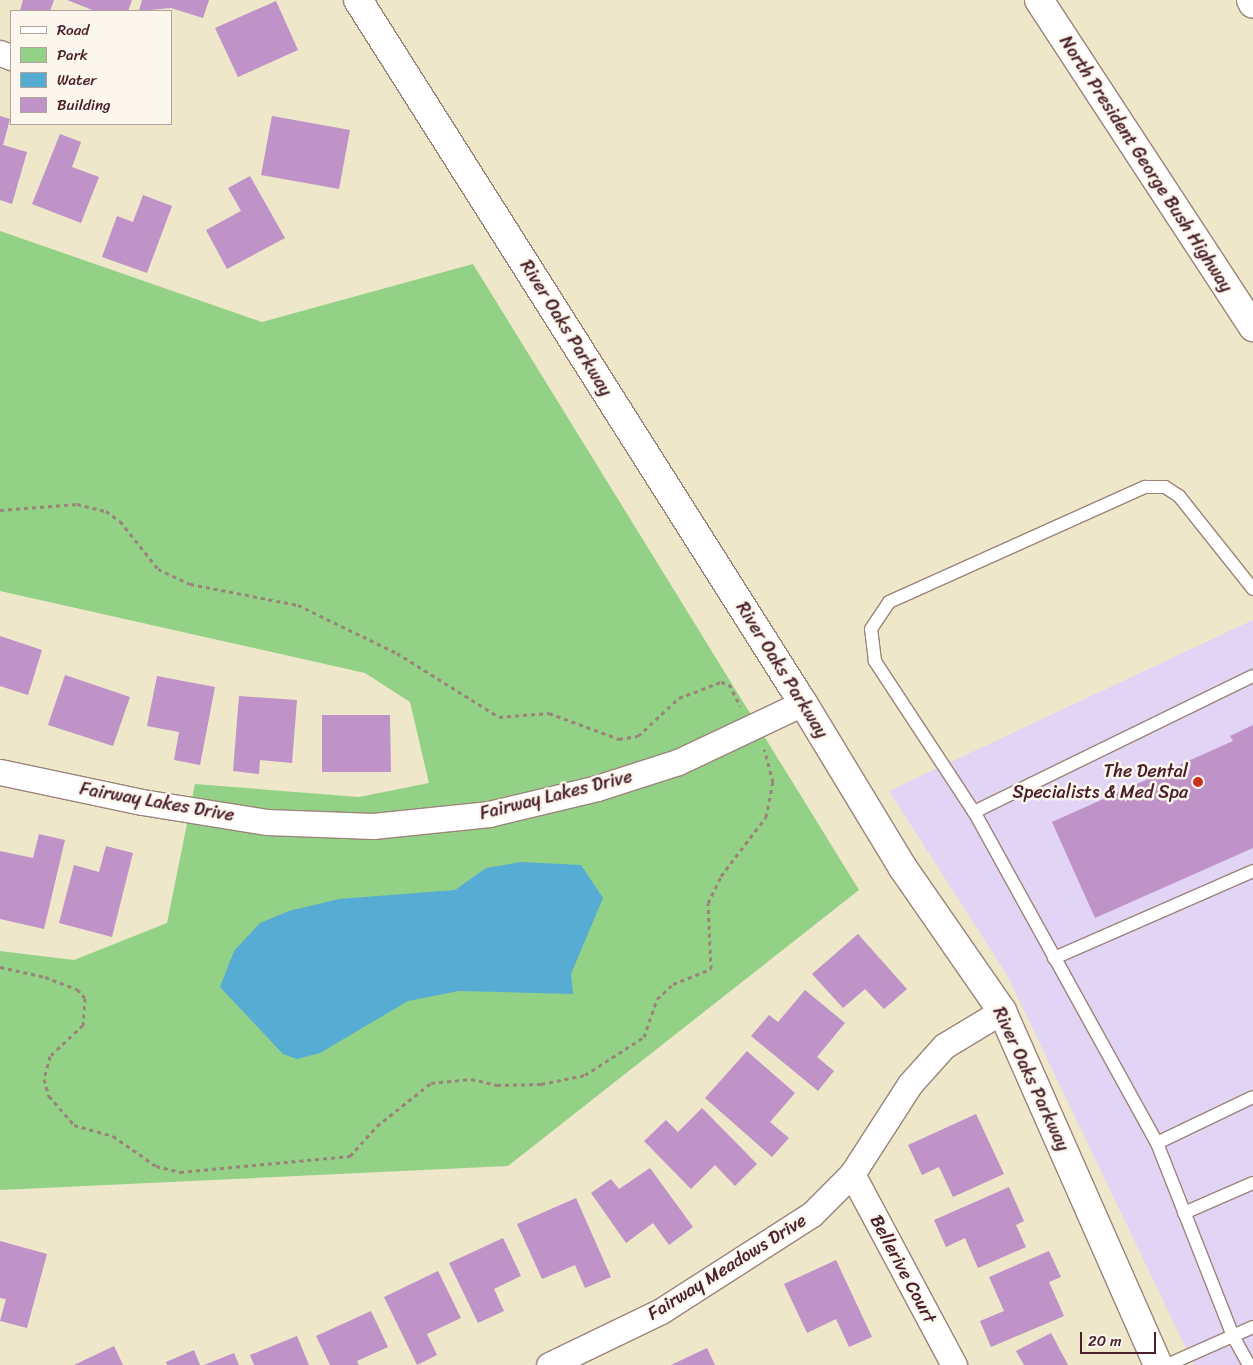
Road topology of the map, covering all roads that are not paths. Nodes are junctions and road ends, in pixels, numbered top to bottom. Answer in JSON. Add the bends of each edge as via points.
{"nodes":[{"id":1,"x":358,"y":0,"type":"edge"},
{"id":2,"x":1039,"y":0,"type":"edge"},
{"id":3,"x":1251,"y":0,"type":"edge"},
{"id":4,"x":1253,"y":4,"type":"edge"},
{"id":5,"x":1253,"y":327,"type":"edge"},
{"id":6,"x":1253,"y":589,"type":"edge"},
{"id":7,"x":1253,"y":676,"type":"edge"},
{"id":8,"x":803,"y":703,"type":"junction"},
{"id":9,"x":0,"y":772,"type":"edge"},
{"id":10,"x":974,"y":812,"type":"junction"},
{"id":11,"x":1253,"y":871,"type":"edge"},
{"id":12,"x":1054,"y":958,"type":"junction"},
{"id":13,"x":1002,"y":1011,"type":"junction"},
{"id":14,"x":1253,"y":1097,"type":"edge"},
{"id":15,"x":1157,"y":1143,"type":"junction"},
{"id":16,"x":852,"y":1174,"type":"junction"},
{"id":17,"x":1253,"y":1182,"type":"edge"},
{"id":18,"x":1184,"y":1213,"type":"junction"},
{"id":19,"x":1253,"y":1327,"type":"edge"},
{"id":20,"x":1233,"y":1336,"type":"junction"},
{"id":21,"x":550,"y":1365,"type":"edge"},
{"id":22,"x":954,"y":1365,"type":"edge"},
{"id":23,"x":1158,"y":1365,"type":"edge"},
{"id":24,"x":1167,"y":1365,"type":"edge"},
{"id":25,"x":1249,"y":1365,"type":"edge"}],
"edges":[{"from":1,"to":8,"type":"main road","name":"River Oaks Parkway"},
{"from":2,"to":5,"type":"main road","name":"North President George Bush Highway"},
{"from":3,"to":4,"type":"main road"},
{"from":6,"to":10,"type":"lane","via":[[1179,496],[1165,487],[1145,487],[889,602],[871,630],[875,661]]},
{"from":7,"to":10,"type":"lane"},
{"from":8,"to":9,"type":"street","name":"Fairway Lakes Drive","via":[[678,762],[597,788],[489,814],[373,826],[267,822],[142,802]]},
{"from":8,"to":13,"type":"main road","name":"River Oaks Parkway","via":[[903,868]]},
{"from":10,"to":12,"type":"lane"},
{"from":11,"to":12,"type":"lane"},
{"from":12,"to":15,"type":"lane"},
{"from":13,"to":16,"type":"street","name":"Fairway Meadows Drive","via":[[944,1046],[910,1084]]},
{"from":13,"to":23,"type":"main road","name":"River Oaks Parkway"},
{"from":14,"to":15,"type":"lane"},
{"from":15,"to":18,"type":"lane"},
{"from":16,"to":21,"type":"street","name":"Fairway Meadows Drive","via":[[812,1214],[765,1246],[661,1311]]},
{"from":16,"to":22,"type":"street","name":"Bellerive Court"},
{"from":17,"to":18,"type":"lane"},
{"from":18,"to":20,"type":"lane"},
{"from":19,"to":20,"type":"lane"},
{"from":20,"to":24,"type":"lane"},
{"from":20,"to":25,"type":"lane"}]}
